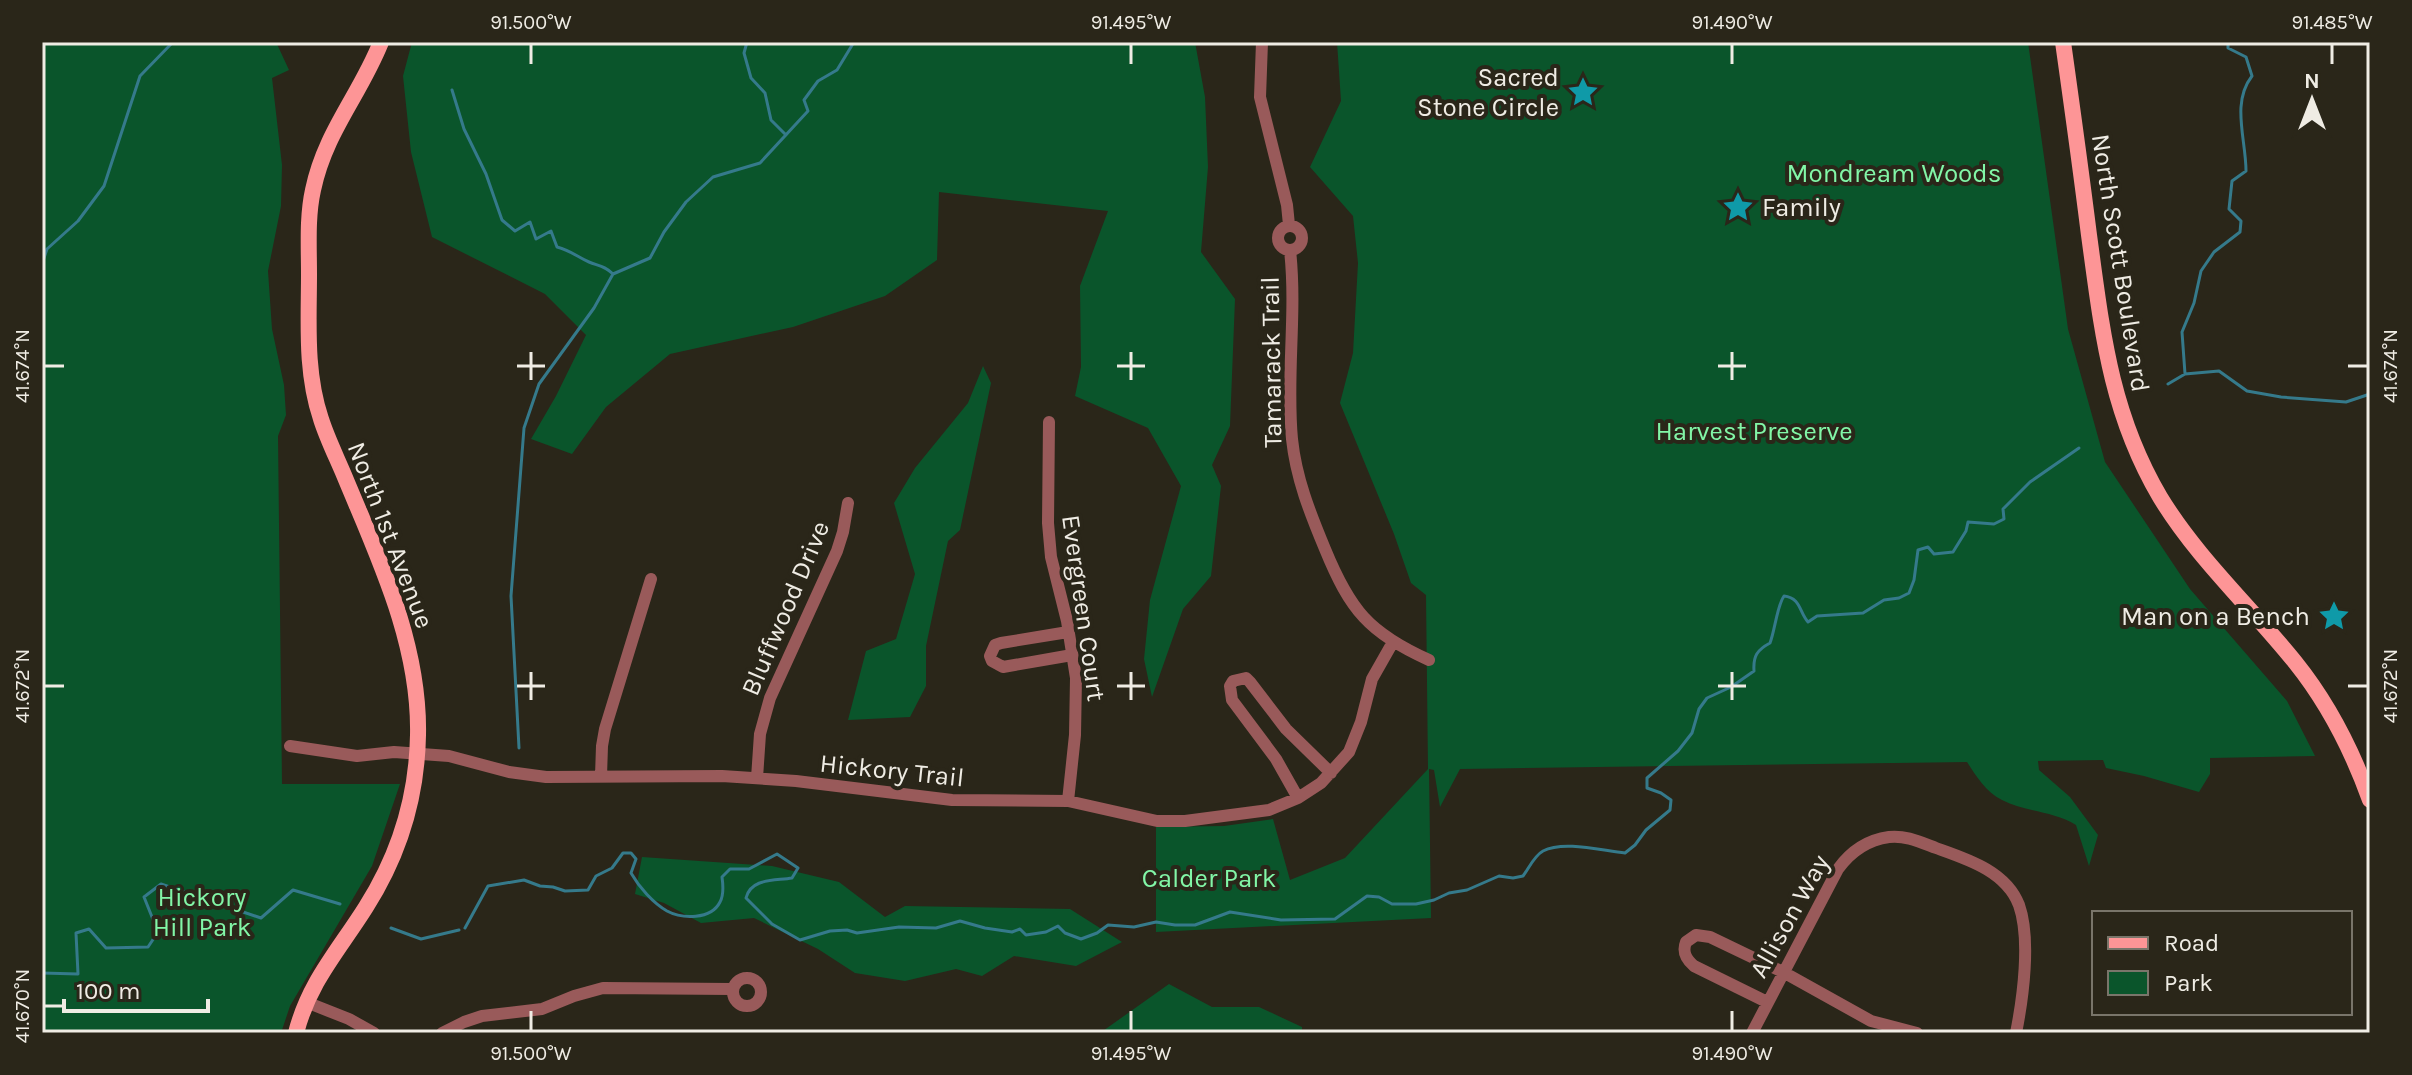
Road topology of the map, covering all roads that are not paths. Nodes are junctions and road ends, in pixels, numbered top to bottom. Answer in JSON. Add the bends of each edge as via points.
{"nodes":[{"id":1,"x":381,"y":42,"type":"edge"},
{"id":2,"x":1262,"y":42,"type":"edge"},
{"id":3,"x":2063,"y":42,"type":"edge"},
{"id":4,"x":1049,"y":422,"type":"dead end"},
{"id":5,"x":848,"y":503,"type":"dead end"},
{"id":6,"x":651,"y":579,"type":"dead end"},
{"id":7,"x":1068,"y":632,"type":"junction"},
{"id":8,"x":1393,"y":642,"type":"junction"},
{"id":9,"x":1072,"y":655,"type":"junction"},
{"id":10,"x":1429,"y":660,"type":"dead end"},
{"id":11,"x":290,"y":746,"type":"dead end"},
{"id":12,"x":417,"y":754,"type":"junction"},
{"id":13,"x":1331,"y":773,"type":"junction"},
{"id":14,"x":601,"y":776,"type":"junction"},
{"id":15,"x":757,"y":778,"type":"junction"},
{"id":16,"x":1298,"y":798,"type":"junction"},
{"id":17,"x":2370,"y":800,"type":"edge"},
{"id":18,"x":1068,"y":801,"type":"junction"},
{"id":19,"x":1783,"y":972,"type":"junction"},
{"id":20,"x":732,"y":989,"type":"dead end"},
{"id":21,"x":306,"y":1002,"type":"junction"},
{"id":22,"x":1767,"y":1002,"type":"junction"},
{"id":23,"x":296,"y":1033,"type":"edge"},
{"id":24,"x":374,"y":1033,"type":"edge"},
{"id":25,"x":442,"y":1033,"type":"edge"},
{"id":26,"x":1752,"y":1033,"type":"edge"},
{"id":27,"x":1917,"y":1033,"type":"edge"},
{"id":28,"x":2016,"y":1033,"type":"edge"}],
"edges":[{"from":1,"to":12,"type":"main road","name":"North 1st Avenue","via":[[327,143],[312,191],[309,345],[321,419],[385,574],[407,643]]},
{"from":2,"to":8,"type":"street","name":"Tamarack Trail","via":[[1260,97],[1289,225],[1277,237],[1281,247],[1290,250],[1291,419],[1298,477],[1343,591]]},
{"from":3,"to":17,"type":"main road","name":"North Scott Boulevard","via":[[2104,344],[2131,437],[2182,530],[2314,688],[2349,747]]},
{"from":4,"to":7,"type":"street","name":"Evergreen Court","via":[[1051,557]]},
{"from":5,"to":15,"type":"street","name":"Bluffwood Drive","via":[[837,551],[764,716]]},
{"from":6,"to":14,"type":"street","via":[[605,729]]},
{"from":7,"to":9,"type":"street","name":"Evergreen Court"},
{"from":7,"to":9,"type":"street","via":[[1001,643],[990,656],[1003,667]]},
{"from":8,"to":10,"type":"street","name":"Tamarack Trail"},
{"from":8,"to":13,"type":"street","name":"Hickory Trail","via":[[1372,679],[1353,744]]},
{"from":9,"to":18,"type":"street","name":"Evergreen Court","via":[[1077,701]]},
{"from":11,"to":12,"type":"street","name":"Hickory Trail","via":[[357,756]]},
{"from":12,"to":14,"type":"street","name":"Hickory Trail","via":[[530,776]]},
{"from":12,"to":21,"type":"main road","name":"North 1st Avenue","via":[[407,815],[386,872]]},
{"from":13,"to":16,"type":"street","name":"Hickory Trail"},
{"from":13,"to":16,"type":"street","via":[[1286,729],[1246,678],[1233,681],[1232,700]]},
{"from":14,"to":15,"type":"street","name":"Hickory Trail"},
{"from":15,"to":18,"type":"street","name":"Hickory Trail","via":[[952,800]]},
{"from":16,"to":18,"type":"street","name":"Hickory Trail","via":[[1269,810],[1171,822]]},
{"from":19,"to":22,"type":"street","name":"Allison Way"},
{"from":19,"to":22,"type":"street","via":[[1703,935],[1686,942],[1687,960],[1694,966]]},
{"from":19,"to":27,"type":"street","via":[[1871,1021]]},
{"from":19,"to":28,"type":"street","name":"Allison Way","via":[[1847,856],[1880,839],[1914,840],[1973,861],[2010,888],[2023,924],[2025,968]]},
{"from":20,"to":25,"type":"street","via":[[603,988],[542,1009],[482,1016]]},
{"from":21,"to":23,"type":"main road","name":"North 1st Avenue"},
{"from":21,"to":24,"type":"street"},
{"from":22,"to":26,"type":"street","name":"Allison Way"}]}
